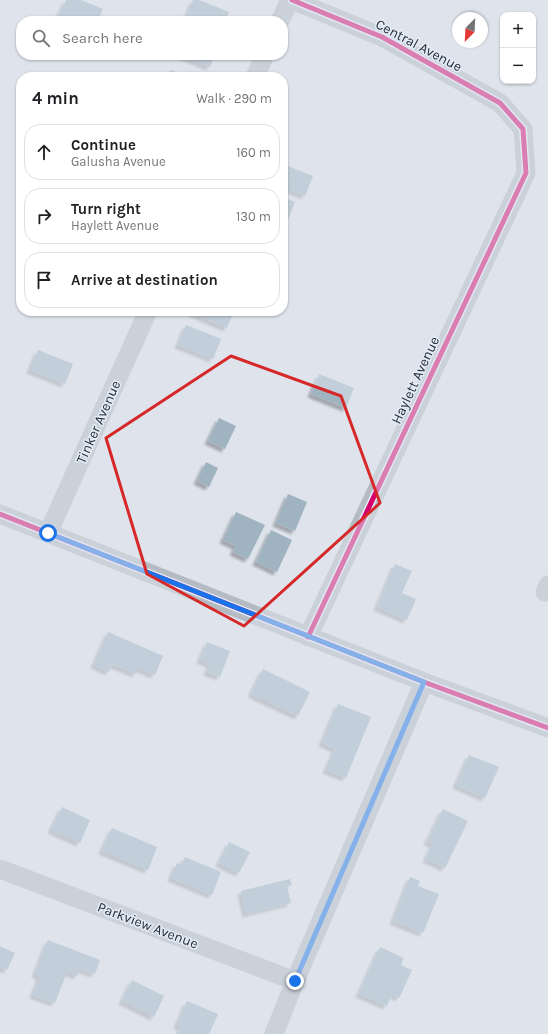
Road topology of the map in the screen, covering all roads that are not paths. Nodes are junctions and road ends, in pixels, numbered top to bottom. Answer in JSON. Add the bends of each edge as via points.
{"nodes":[{"id":1,"x":291,"y":0,"type":"edge"},
{"id":2,"x":283,"y":16,"type":"edge"},
{"id":3,"x":263,"y":60,"type":"edge"},
{"id":4,"x":257,"y":72,"type":"edge"},
{"id":5,"x":523,"y":129,"type":"joint"},
{"id":6,"x":146,"y":316,"type":"edge"},
{"id":7,"x":0,"y":514,"type":"edge"},
{"id":8,"x":48,"y":533,"type":"junction"},
{"id":9,"x":308,"y":637,"type":"junction"},
{"id":10,"x":424,"y":682,"type":"junction"},
{"id":11,"x":548,"y":728,"type":"edge"},
{"id":12,"x":0,"y":869,"type":"edge"},
{"id":13,"x":295,"y":981,"type":"junction"},
{"id":14,"x":274,"y":1034,"type":"edge"}],
"edges":[{"from":1,"to":2,"type":"street"},
{"from":1,"to":5,"type":"street","name":"Central Avenue","via":[[389,41],[500,103]]},
{"from":3,"to":4,"type":"street"},
{"from":5,"to":9,"type":"street","name":"Haylett Avenue","via":[[526,173]]},
{"from":6,"to":8,"type":"street","name":"Tinker Avenue"},
{"from":7,"to":8,"type":"street"},
{"from":8,"to":9,"type":"street"},
{"from":9,"to":10,"type":"street"},
{"from":10,"to":11,"type":"street"},
{"from":10,"to":13,"type":"street"},
{"from":12,"to":13,"type":"street","name":"Parkview Avenue"},
{"from":13,"to":14,"type":"street"}]}
